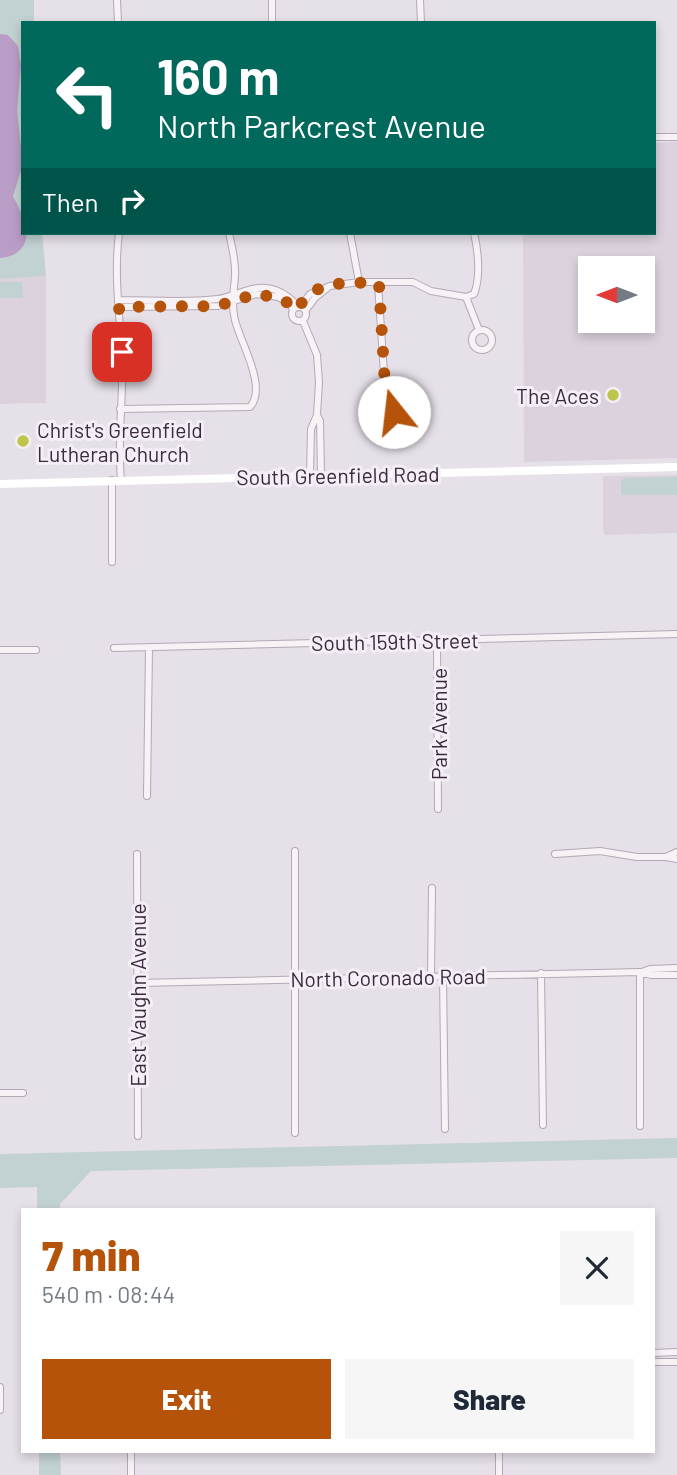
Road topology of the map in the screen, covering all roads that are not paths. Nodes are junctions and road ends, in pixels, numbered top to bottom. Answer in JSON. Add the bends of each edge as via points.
{"nodes":[{"id":1,"x":117,"y":0,"type":"edge"},
{"id":2,"x":272,"y":0,"type":"edge"},
{"id":3,"x":420,"y":0,"type":"edge"},
{"id":4,"x":118,"y":21,"type":"edge"},
{"id":5,"x":272,"y":21,"type":"edge"},
{"id":6,"x":421,"y":21,"type":"edge"},
{"id":7,"x":656,"y":137,"type":"edge"},
{"id":8,"x":677,"y":137,"type":"edge"},
{"id":9,"x":119,"y":235,"type":"edge"},
{"id":10,"x":229,"y":235,"type":"edge"},
{"id":11,"x":350,"y":235,"type":"edge"},
{"id":12,"x":474,"y":235,"type":"edge"},
{"id":13,"x":359,"y":282,"type":"junction"},
{"id":14,"x":379,"y":284,"type":"junction"},
{"id":15,"x":466,"y":297,"type":"junction"},
{"id":16,"x":233,"y":298,"type":"junction"},
{"id":17,"x":118,"y":304,"type":"junction"},
{"id":18,"x":299,"y":308,"type":"junction"},
{"id":19,"x":303,"y":321,"type":"junction"},
{"id":20,"x":479,"y":330,"type":"dead end"},
{"id":21,"x":386,"y":403,"type":"dead end"},
{"id":22,"x":120,"y":409,"type":"junction"},
{"id":23,"x":317,"y":415,"type":"junction"},
{"id":24,"x":310,"y":444,"type":"junction"},
{"id":25,"x":320,"y":444,"type":"junction"},
{"id":26,"x":677,"y":467,"type":"edge"},
{"id":27,"x":310,"y":475,"type":"junction"},
{"id":28,"x":321,"y":475,"type":"junction"},
{"id":29,"x":116,"y":480,"type":"junction"},
{"id":30,"x":0,"y":484,"type":"edge"},
{"id":31,"x":112,"y":562,"type":"dead end"},
{"id":32,"x":677,"y":634,"type":"edge"},
{"id":33,"x":437,"y":640,"type":"junction"},
{"id":34,"x":114,"y":648,"type":"dead end"},
{"id":35,"x":149,"y":648,"type":"junction"},
{"id":36,"x":0,"y":650,"type":"edge"},
{"id":37,"x":36,"y":650,"type":"dead end"},
{"id":38,"x":147,"y":796,"type":"dead end"},
{"id":39,"x":438,"y":809,"type":"dead end"},
{"id":40,"x":295,"y":850,"type":"dead end"},
{"id":41,"x":677,"y":852,"type":"edge"},
{"id":42,"x":136,"y":854,"type":"dead end"},
{"id":43,"x":555,"y":854,"type":"dead end"},
{"id":44,"x":666,"y":857,"type":"junction"},
{"id":45,"x":677,"y":859,"type":"edge"},
{"id":46,"x":432,"y":888,"type":"dead end"},
{"id":47,"x":677,"y":968,"type":"edge"},
{"id":48,"x":640,"y":972,"type":"junction"},
{"id":49,"x":541,"y":973,"type":"junction"},
{"id":50,"x":677,"y":975,"type":"edge"},
{"id":51,"x":431,"y":976,"type":"junction"},
{"id":52,"x":443,"y":976,"type":"junction"},
{"id":53,"x":295,"y":979,"type":"junction"},
{"id":54,"x":136,"y":983,"type":"junction"},
{"id":55,"x":0,"y":1093,"type":"edge"},
{"id":56,"x":23,"y":1093,"type":"dead end"},
{"id":57,"x":544,"y":1125,"type":"dead end"},
{"id":58,"x":640,"y":1126,"type":"dead end"},
{"id":59,"x":445,"y":1129,"type":"dead end"},
{"id":60,"x":295,"y":1133,"type":"dead end"},
{"id":61,"x":138,"y":1136,"type":"dead end"},
{"id":62,"x":677,"y":1352,"type":"edge"},
{"id":63,"x":655,"y":1353,"type":"edge"},
{"id":64,"x":655,"y":1362,"type":"edge"},
{"id":65,"x":677,"y":1362,"type":"edge"},
{"id":66,"x":0,"y":1387,"type":"edge"},
{"id":67,"x":0,"y":1410,"type":"edge"},
{"id":68,"x":131,"y":1453,"type":"edge"},
{"id":69,"x":499,"y":1453,"type":"edge"},
{"id":70,"x":131,"y":1475,"type":"edge"},
{"id":71,"x":499,"y":1475,"type":"edge"}],
"edges":[{"from":1,"to":4,"type":"street"},
{"from":2,"to":5,"type":"street"},
{"from":3,"to":6,"type":"street"},
{"from":7,"to":8,"type":"street"},
{"from":9,"to":17,"type":"street"},
{"from":10,"to":16,"type":"street"},
{"from":11,"to":13,"type":"street"},
{"from":12,"to":15,"type":"street","via":[[477,287]]},
{"from":13,"to":14,"type":"street"},
{"from":13,"to":18,"type":"street","via":[[330,286]]},
{"from":14,"to":15,"type":"street","via":[[414,282],[431,291]]},
{"from":14,"to":21,"type":"street"},
{"from":15,"to":20,"type":"street"},
{"from":16,"to":17,"type":"street","via":[[218,306]]},
{"from":16,"to":18,"type":"street","via":[[268,295]]},
{"from":16,"to":22,"type":"street","via":[[234,318],[255,383],[250,407]]},
{"from":17,"to":22,"type":"street"},
{"from":18,"to":19,"type":"street","via":[[307,315]]},
{"from":18,"to":19,"type":"street","via":[[294,319]]},
{"from":19,"to":23,"type":"street","via":[[317,355]]},
{"from":22,"to":29,"type":"street"},
{"from":23,"to":24,"type":"street"},
{"from":23,"to":25,"type":"street"},
{"from":24,"to":25,"type":"street"},
{"from":24,"to":27,"type":"street"},
{"from":25,"to":28,"type":"street"},
{"from":26,"to":28,"type":"main road","name":"South Greenfield Road"},
{"from":27,"to":28,"type":"main road","name":"South Greenfield Road"},
{"from":27,"to":29,"type":"main road","name":"South Greenfield Road"},
{"from":29,"to":30,"type":"main road","name":"South Greenfield Road"},
{"from":29,"to":31,"type":"street"},
{"from":32,"to":33,"type":"street","name":"South 159th Street"},
{"from":33,"to":35,"type":"street","name":"South 159th Street"},
{"from":33,"to":39,"type":"street","name":"Park Avenue"},
{"from":34,"to":35,"type":"street","name":"South 159th Street"},
{"from":35,"to":38,"type":"street"},
{"from":36,"to":37,"type":"street"},
{"from":40,"to":53,"type":"street"},
{"from":41,"to":44,"type":"street"},
{"from":42,"to":54,"type":"street","name":"East Vaughn Avenue"},
{"from":43,"to":44,"type":"street","via":[[600,851]]},
{"from":44,"to":45,"type":"street"},
{"from":46,"to":51,"type":"street"},
{"from":47,"to":48,"type":"street","name":"North Coronado Road"},
{"from":48,"to":49,"type":"street","name":"North Coronado Road"},
{"from":48,"to":50,"type":"street","name":"North Coronado Road"},
{"from":48,"to":58,"type":"street"},
{"from":49,"to":52,"type":"street","name":"North Coronado Road"},
{"from":49,"to":57,"type":"street"},
{"from":51,"to":52,"type":"street","name":"North Coronado Road"},
{"from":51,"to":53,"type":"street","name":"North Coronado Road"},
{"from":52,"to":59,"type":"street"},
{"from":53,"to":54,"type":"street","name":"North Coronado Road"},
{"from":53,"to":60,"type":"street"},
{"from":54,"to":61,"type":"street","name":"East Vaughn Avenue"},
{"from":55,"to":56,"type":"street"},
{"from":62,"to":63,"type":"street"},
{"from":64,"to":65,"type":"street"},
{"from":66,"to":67,"type":"street"},
{"from":68,"to":70,"type":"street"},
{"from":69,"to":71,"type":"street"}]}
